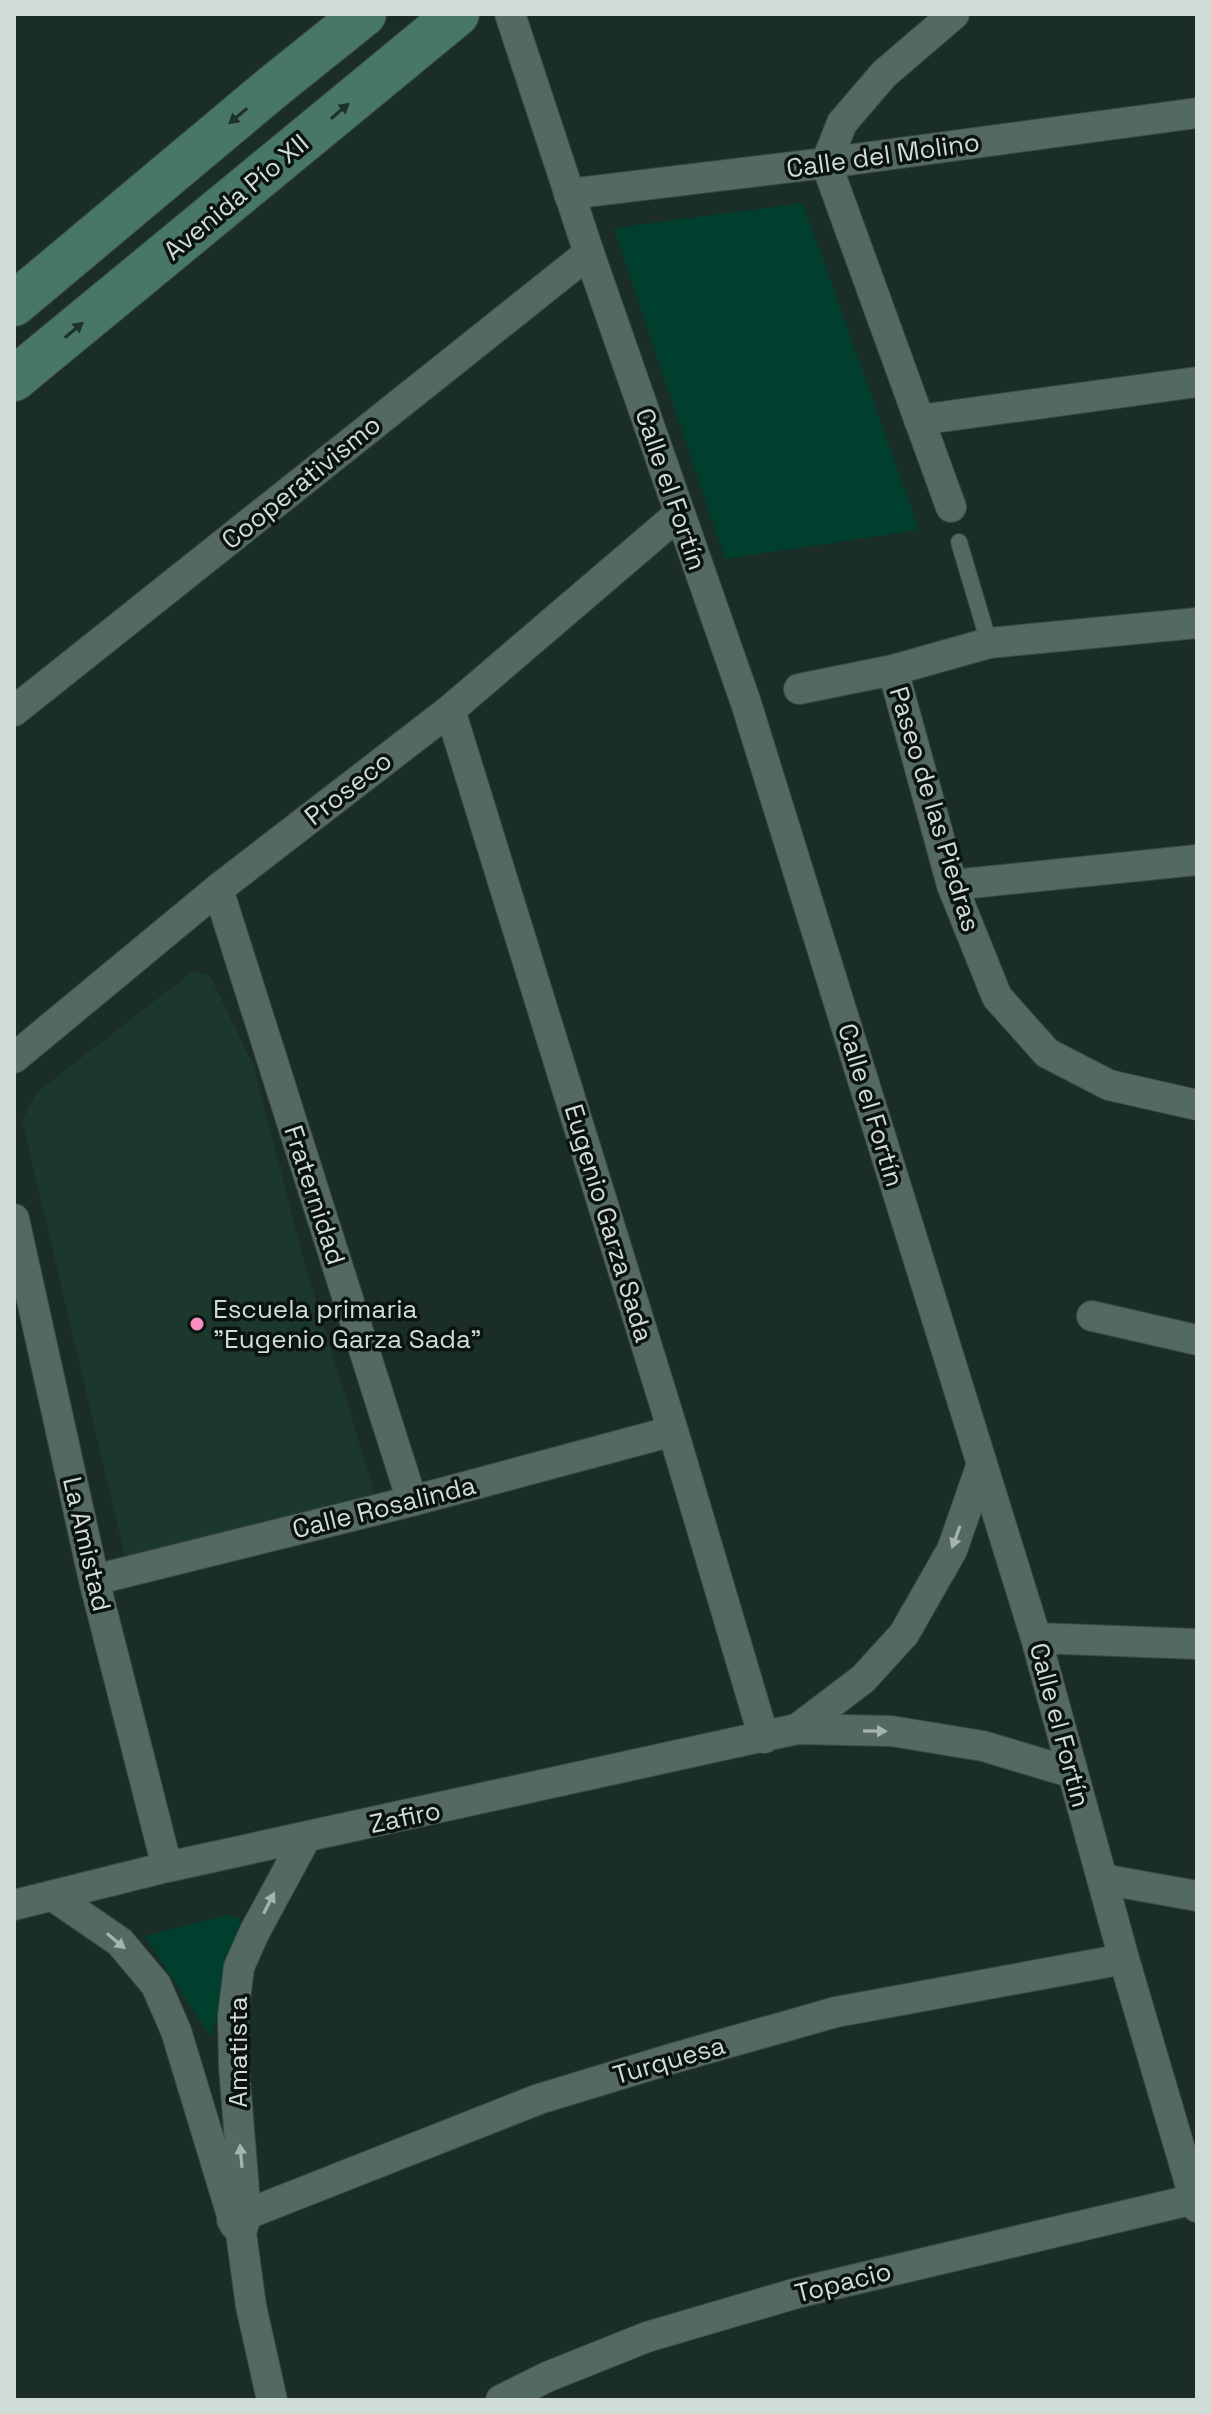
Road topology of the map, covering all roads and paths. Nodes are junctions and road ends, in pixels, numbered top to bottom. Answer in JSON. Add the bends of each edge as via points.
{"nodes":[{"id":1,"x":364,"y":14,"type":"edge"},
{"id":2,"x":457,"y":14,"type":"edge"},
{"id":3,"x":510,"y":14,"type":"edge"},
{"id":4,"x":954,"y":14,"type":"edge"},
{"id":5,"x":1197,"y":113,"type":"edge"},
{"id":6,"x":826,"y":163,"type":"junction"},
{"id":7,"x":569,"y":194,"type":"junction"},
{"id":8,"x":589,"y":253,"type":"junction"},
{"id":9,"x":14,"y":304,"type":"edge"},
{"id":10,"x":14,"y":379,"type":"edge"},
{"id":11,"x":1197,"y":382,"type":"edge"},
{"id":12,"x":919,"y":420,"type":"junction"},
{"id":13,"x":951,"y":507,"type":"dead end"},
{"id":14,"x":679,"y":514,"type":"junction"},
{"id":15,"x":959,"y":542,"type":"dead end"},
{"id":16,"x":1197,"y":623,"type":"edge"},
{"id":17,"x":989,"y":643,"type":"junction"},
{"id":18,"x":893,"y":670,"type":"junction"},
{"id":19,"x":799,"y":689,"type":"dead end"},
{"id":20,"x":450,"y":710,"type":"junction"},
{"id":21,"x":14,"y":711,"type":"edge"},
{"id":22,"x":1197,"y":860,"type":"edge"},
{"id":23,"x":952,"y":885,"type":"junction"},
{"id":24,"x":218,"y":889,"type":"junction"},
{"id":25,"x":14,"y":1058,"type":"edge"},
{"id":26,"x":1197,"y":1105,"type":"edge"},
{"id":27,"x":14,"y":1219,"type":"edge"},
{"id":28,"x":1092,"y":1316,"type":"dead end"},
{"id":29,"x":1197,"y":1340,"type":"edge"},
{"id":30,"x":673,"y":1431,"type":"junction"},
{"id":31,"x":982,"y":1464,"type":"junction"},
{"id":32,"x":412,"y":1501,"type":"junction"},
{"id":33,"x":94,"y":1580,"type":"junction"},
{"id":34,"x":1036,"y":1638,"type":"junction"},
{"id":35,"x":1197,"y":1644,"type":"edge"},
{"id":36,"x":797,"y":1729,"type":"junction"},
{"id":37,"x":764,"y":1738,"type":"junction"},
{"id":38,"x":1073,"y":1773,"type":"junction"},
{"id":39,"x":305,"y":1839,"type":"junction"},
{"id":40,"x":167,"y":1867,"type":"junction"},
{"id":41,"x":1102,"y":1879,"type":"junction"},
{"id":42,"x":53,"y":1896,"type":"junction"},
{"id":43,"x":1197,"y":1896,"type":"edge"},
{"id":44,"x":14,"y":1905,"type":"edge"},
{"id":45,"x":1124,"y":1959,"type":"junction"},
{"id":46,"x":1188,"y":2143,"type":"edge"},
{"id":47,"x":1196,"y":2203,"type":"edge"},
{"id":48,"x":240,"y":2223,"type":"junction"},
{"id":49,"x":272,"y":2400,"type":"edge"},
{"id":50,"x":501,"y":2400,"type":"edge"}],
"edges":[{"from":1,"to":9,"type":"street","one_way":true},
{"from":10,"to":2,"type":"street","name":"Avenida Pío XII","one_way":true},
{"from":3,"to":7,"type":"street","name":"Calle el Fortín"},
{"from":4,"to":6,"type":"street","via":[[884,74],[842,123]]},
{"from":5,"to":6,"type":"street","name":"Calle del Molino"},
{"from":6,"to":7,"type":"street","name":"Calle del Molino"},
{"from":6,"to":12,"type":"street"},
{"from":7,"to":8,"type":"street","name":"Calle el Fortín"},
{"from":8,"to":14,"type":"street","name":"Calle el Fortín"},
{"from":8,"to":21,"type":"street","name":"Cooperativismo"},
{"from":11,"to":12,"type":"street"},
{"from":12,"to":13,"type":"street"},
{"from":14,"to":20,"type":"street","name":"Proseco"},
{"from":14,"to":31,"type":"street","name":"Calle el Fortín","via":[[746,703]]},
{"from":15,"to":17,"type":"lane"},
{"from":16,"to":17,"type":"street"},
{"from":17,"to":18,"type":"street"},
{"from":18,"to":19,"type":"street"},
{"from":18,"to":23,"type":"street","name":"Paseo de las Piedras"},
{"from":20,"to":24,"type":"street","name":"Proseco"},
{"from":20,"to":30,"type":"street","name":"Eugenio Garza Sada"},
{"from":22,"to":23,"type":"street"},
{"from":23,"to":26,"type":"street","name":"Paseo de las Piedras","via":[[997,997],[1047,1053],[1109,1085]]},
{"from":24,"to":25,"type":"street","name":"Proseco"},
{"from":24,"to":32,"type":"street","name":"Fraternidad"},
{"from":27,"to":33,"type":"street","name":"La Amistad"},
{"from":28,"to":29,"type":"street"},
{"from":30,"to":32,"type":"street","name":"Calle Rosalinda"},
{"from":30,"to":37,"type":"street","name":"Eugenio Garza Sada"},
{"from":31,"to":34,"type":"street","name":"Calle el Fortín"},
{"from":31,"to":36,"type":"street","name":"Zafiro","one_way":true,"via":[[952,1550],[904,1634],[863,1679]]},
{"from":32,"to":33,"type":"street","name":"Calle Rosalinda"},
{"from":33,"to":40,"type":"street","name":"La Amistad"},
{"from":34,"to":35,"type":"street"},
{"from":34,"to":38,"type":"street","name":"Calle el Fortín"},
{"from":36,"to":37,"type":"street","name":"Zafiro"},
{"from":36,"to":38,"type":"street","name":"Zafiro","one_way":true,"via":[[891,1731],[968,1743]]},
{"from":37,"to":39,"type":"street","name":"Zafiro"},
{"from":38,"to":41,"type":"street","name":"Calle el Fortín"},
{"from":39,"to":40,"type":"street","name":"Zafiro"},
{"from":48,"to":39,"type":"street","name":"Amatista","one_way":true,"via":[[233,2016],[239,1967]]},
{"from":40,"to":42,"type":"street","name":"Zafiro"},
{"from":41,"to":43,"type":"street"},
{"from":41,"to":45,"type":"street","name":"Calle el Fortín"},
{"from":42,"to":44,"type":"street","name":"Zafiro"},
{"from":42,"to":48,"type":"street","name":"Amatista","one_way":true,"via":[[120,1942],[156,1985]]},
{"from":45,"to":46,"type":"street","name":"Calle el Fortín"},
{"from":45,"to":48,"type":"street","name":"Turquesa","via":[[836,2012],[674,2058],[539,2099]]},
{"from":46,"to":47,"type":"street","name":"Calle el Fortín"},
{"from":47,"to":50,"type":"street","name":"Topacio","via":[[797,2293],[647,2337]]},
{"from":48,"to":49,"type":"street","name":"Amatista"}]}
